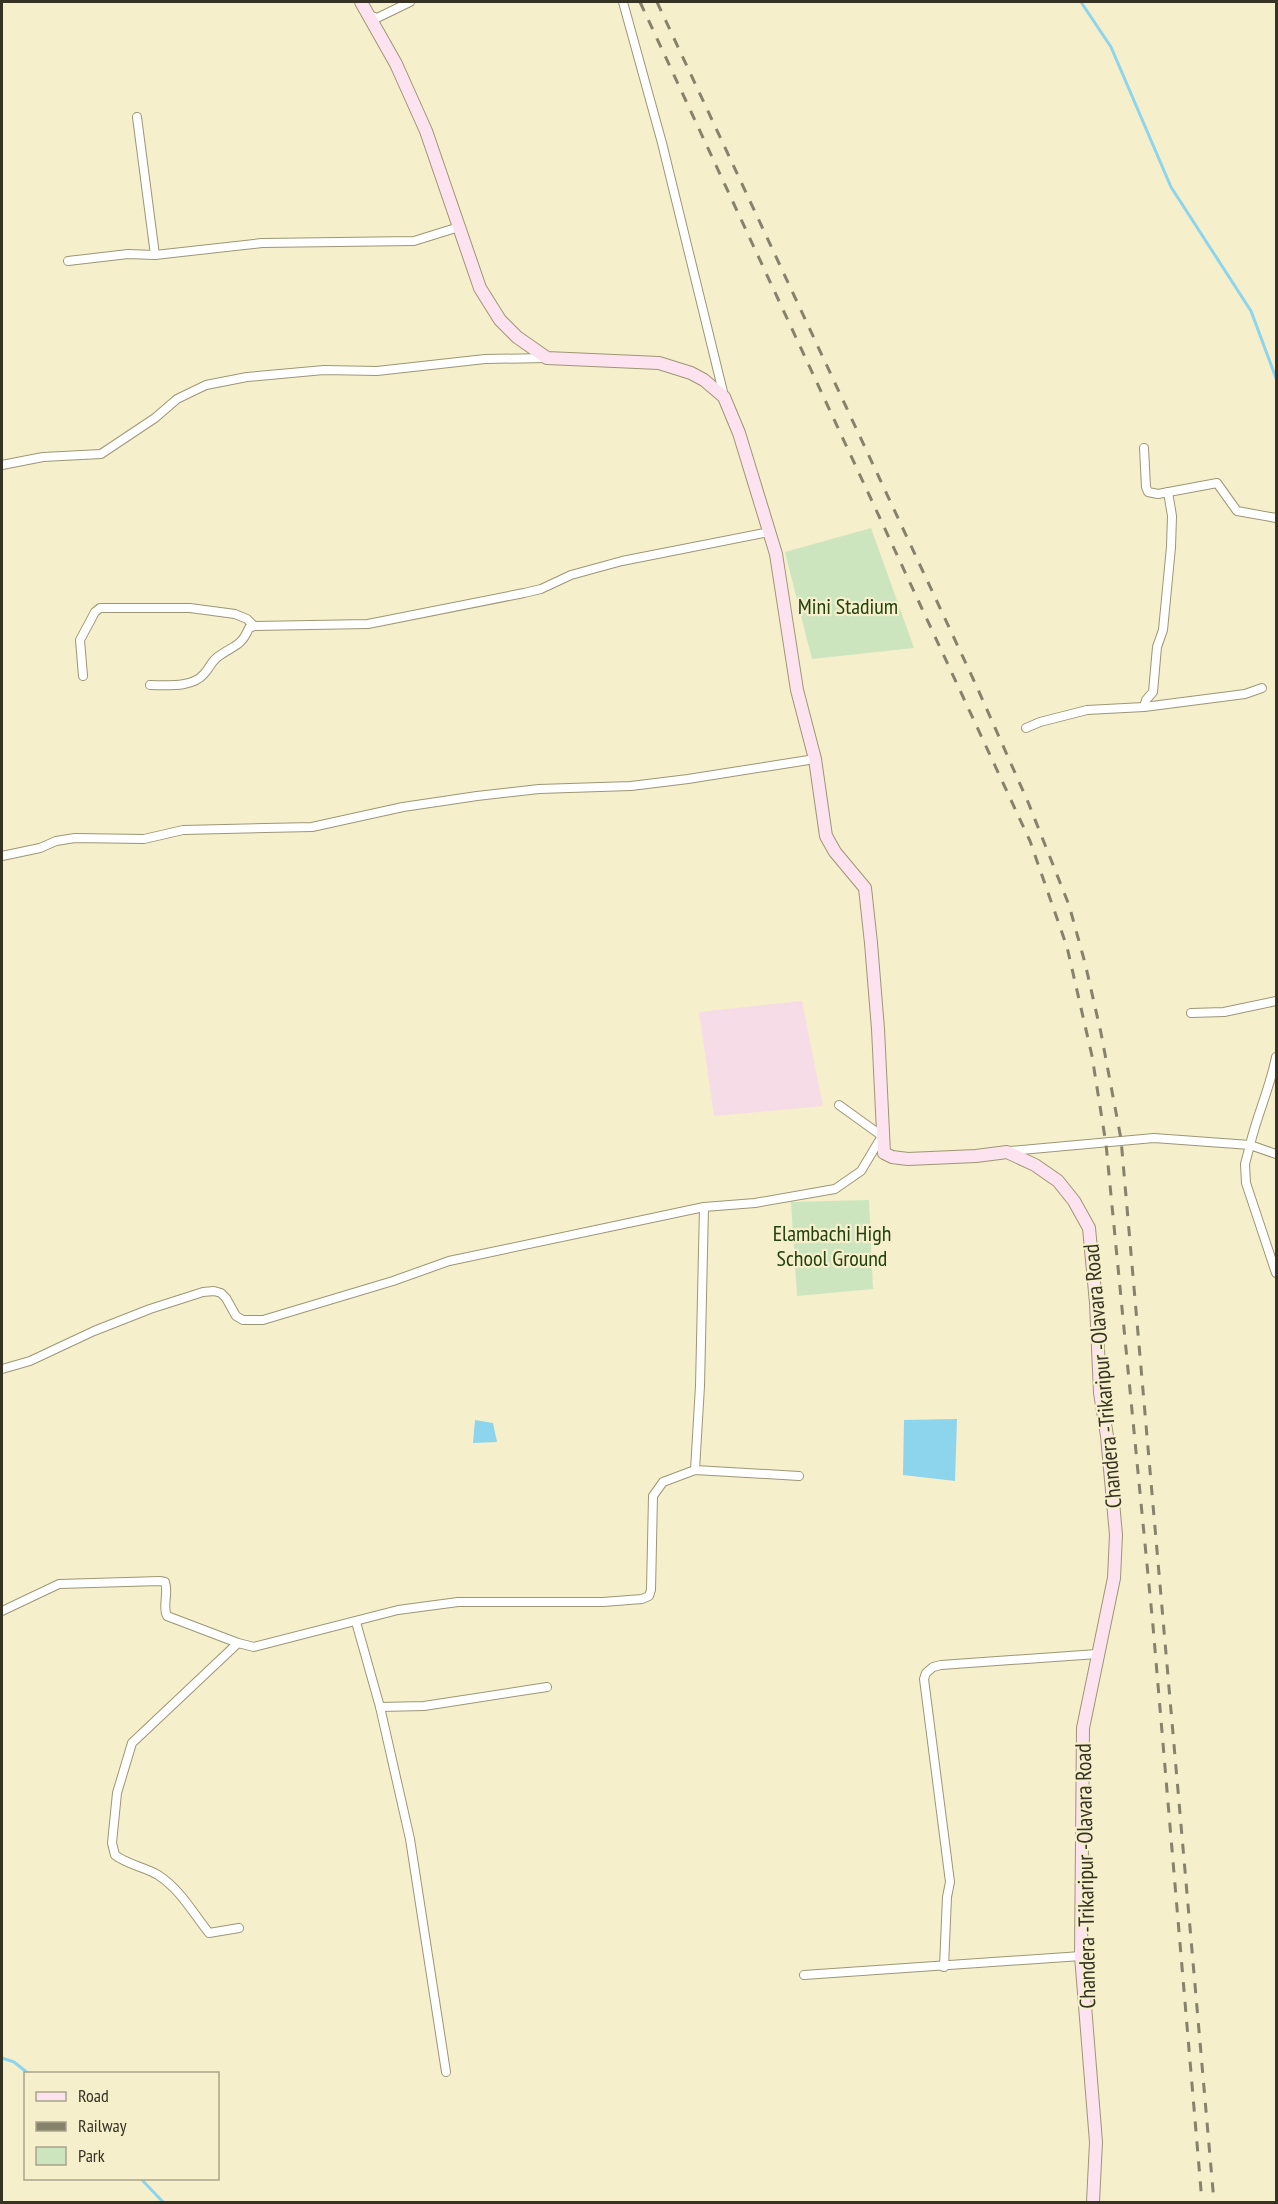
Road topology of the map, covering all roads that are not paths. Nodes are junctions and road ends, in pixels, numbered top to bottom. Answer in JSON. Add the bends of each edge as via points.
{"nodes":[{"id":1,"x":362,"y":2,"type":"edge"},
{"id":2,"x":410,"y":2,"type":"edge"},
{"id":3,"x":622,"y":2,"type":"edge"},
{"id":4,"x":369,"y":15,"type":"junction"},
{"id":5,"x":137,"y":117,"type":"dead end"},
{"id":6,"x":459,"y":227,"type":"junction"},
{"id":7,"x":155,"y":255,"type":"junction"},
{"id":8,"x":68,"y":261,"type":"dead end"},
{"id":9,"x":547,"y":357,"type":"junction"},
{"id":10,"x":724,"y":397,"type":"junction"},
{"id":11,"x":1144,"y":448,"type":"dead end"},
{"id":12,"x":2,"y":465,"type":"edge"},
{"id":13,"x":1168,"y":492,"type":"junction"},
{"id":14,"x":1276,"y":518,"type":"edge"},
{"id":15,"x":769,"y":532,"type":"junction"},
{"id":16,"x":254,"y":626,"type":"junction"},
{"id":17,"x":83,"y":676,"type":"dead end"},
{"id":18,"x":150,"y":685,"type":"dead end"},
{"id":19,"x":1263,"y":688,"type":"dead end"},
{"id":20,"x":1144,"y":707,"type":"junction"},
{"id":21,"x":1026,"y":728,"type":"dead end"},
{"id":22,"x":815,"y":759,"type":"junction"},
{"id":23,"x":2,"y":856,"type":"edge"},
{"id":24,"x":1276,"y":1001,"type":"edge"},
{"id":25,"x":1191,"y":1013,"type":"dead end"},
{"id":26,"x":1276,"y":1057,"type":"edge"},
{"id":27,"x":839,"y":1106,"type":"dead end"},
{"id":28,"x":882,"y":1136,"type":"junction"},
{"id":29,"x":1250,"y":1145,"type":"junction"},
{"id":30,"x":1007,"y":1152,"type":"junction"},
{"id":31,"x":1276,"y":1154,"type":"edge"},
{"id":32,"x":704,"y":1207,"type":"junction"},
{"id":33,"x":1276,"y":1273,"type":"edge"},
{"id":34,"x":2,"y":1369,"type":"edge"},
{"id":35,"x":695,"y":1470,"type":"junction"},
{"id":36,"x":799,"y":1476,"type":"dead end"},
{"id":37,"x":2,"y":1611,"type":"edge"},
{"id":38,"x":357,"y":1622,"type":"junction"},
{"id":39,"x":238,"y":1643,"type":"junction"},
{"id":40,"x":1097,"y":1654,"type":"junction"},
{"id":41,"x":547,"y":1687,"type":"dead end"},
{"id":42,"x":380,"y":1707,"type":"junction"},
{"id":43,"x":239,"y":1928,"type":"dead end"},
{"id":44,"x":1081,"y":1956,"type":"junction"},
{"id":45,"x":944,"y":1966,"type":"junction"},
{"id":46,"x":804,"y":1975,"type":"dead end"},
{"id":47,"x":446,"y":2072,"type":"dead end"},
{"id":48,"x":1093,"y":2202,"type":"edge"}],
"edges":[{"from":1,"to":4,"type":"main road"},
{"from":2,"to":4,"type":"street","via":[[377,18]]},
{"from":3,"to":10,"type":"street","via":[[662,143]]},
{"from":4,"to":6,"type":"main road","via":[[426,131]]},
{"from":5,"to":7,"type":"street"},
{"from":6,"to":7,"type":"street","via":[[414,241],[261,243]]},
{"from":6,"to":9,"type":"main road","via":[[480,288],[500,320]]},
{"from":7,"to":8,"type":"street"},
{"from":9,"to":10,"type":"main road","via":[[659,363],[704,380]]},
{"from":9,"to":12,"type":"street","via":[[485,359],[377,371],[324,370],[206,385],[177,399],[101,454],[43,457]]},
{"from":10,"to":15,"type":"main road"},
{"from":11,"to":13,"type":"street","via":[[1148,492]]},
{"from":13,"to":14,"type":"street","via":[[1217,483],[1237,511]]},
{"from":13,"to":20,"type":"street","via":[[1172,547],[1163,630],[1157,646],[1153,692]]},
{"from":15,"to":16,"type":"street","via":[[622,561],[571,575],[541,589],[401,619],[368,624]]},
{"from":15,"to":22,"type":"main road","via":[[776,554],[797,690]]},
{"from":16,"to":17,"type":"street","via":[[235,614],[190,608],[100,608],[80,640]]},
{"from":16,"to":18,"type":"street","via":[[249,628],[244,641],[212,661],[197,680]]},
{"from":19,"to":20,"type":"street","via":[[1245,694]]},
{"from":20,"to":21,"type":"street","via":[[1087,710]]},
{"from":22,"to":23,"type":"street","via":[[631,786],[477,796],[312,827],[183,830],[144,839],[75,838]]},
{"from":22,"to":28,"type":"main road","via":[[826,836],[865,888],[878,1029]]},
{"from":24,"to":25,"type":"street","via":[[1224,1012]]},
{"from":26,"to":29,"type":"street"},
{"from":27,"to":28,"type":"street"},
{"from":28,"to":30,"type":"main road","via":[[884,1153],[892,1157],[942,1158]]},
{"from":28,"to":32,"type":"street","via":[[861,1171],[835,1189]]},
{"from":29,"to":30,"type":"street","via":[[1154,1138]]},
{"from":29,"to":31,"type":"street"},
{"from":29,"to":33,"type":"street","via":[[1246,1183]]},
{"from":30,"to":40,"type":"main road","name":"Chandera -Trikaripur -Olavara Road","via":[[1058,1181],[1089,1228],[1100,1393],[1116,1535],[1114,1578]]},
{"from":32,"to":34,"type":"street","via":[[449,1261],[263,1320],[243,1320],[220,1293],[203,1292]]},
{"from":32,"to":35,"type":"street"},
{"from":35,"to":36,"type":"street"},
{"from":35,"to":38,"type":"street","via":[[663,1482],[653,1496],[649,1596],[603,1602],[458,1602],[398,1610]]},
{"from":37,"to":39,"type":"street","via":[[59,1584],[160,1581],[167,1588],[167,1617]]},
{"from":38,"to":39,"type":"street","via":[[254,1647]]},
{"from":38,"to":42,"type":"street"},
{"from":39,"to":43,"type":"street","via":[[132,1743],[117,1793],[112,1843],[115,1856],[156,1874],[174,1887],[209,1933]]},
{"from":40,"to":44,"type":"main road","name":"Chandera -Trikaripur -Olavara Road","via":[[1083,1728]]},
{"from":40,"to":45,"type":"street","via":[[941,1665],[926,1673],[950,1882]]},
{"from":41,"to":42,"type":"street","via":[[424,1706]]},
{"from":42,"to":47,"type":"street","via":[[410,1839]]},
{"from":44,"to":45,"type":"street"},
{"from":44,"to":48,"type":"main road","name":"Chandera -Trikaripur -Olavara Road","via":[[1096,2142]]},
{"from":45,"to":46,"type":"street"}]}
